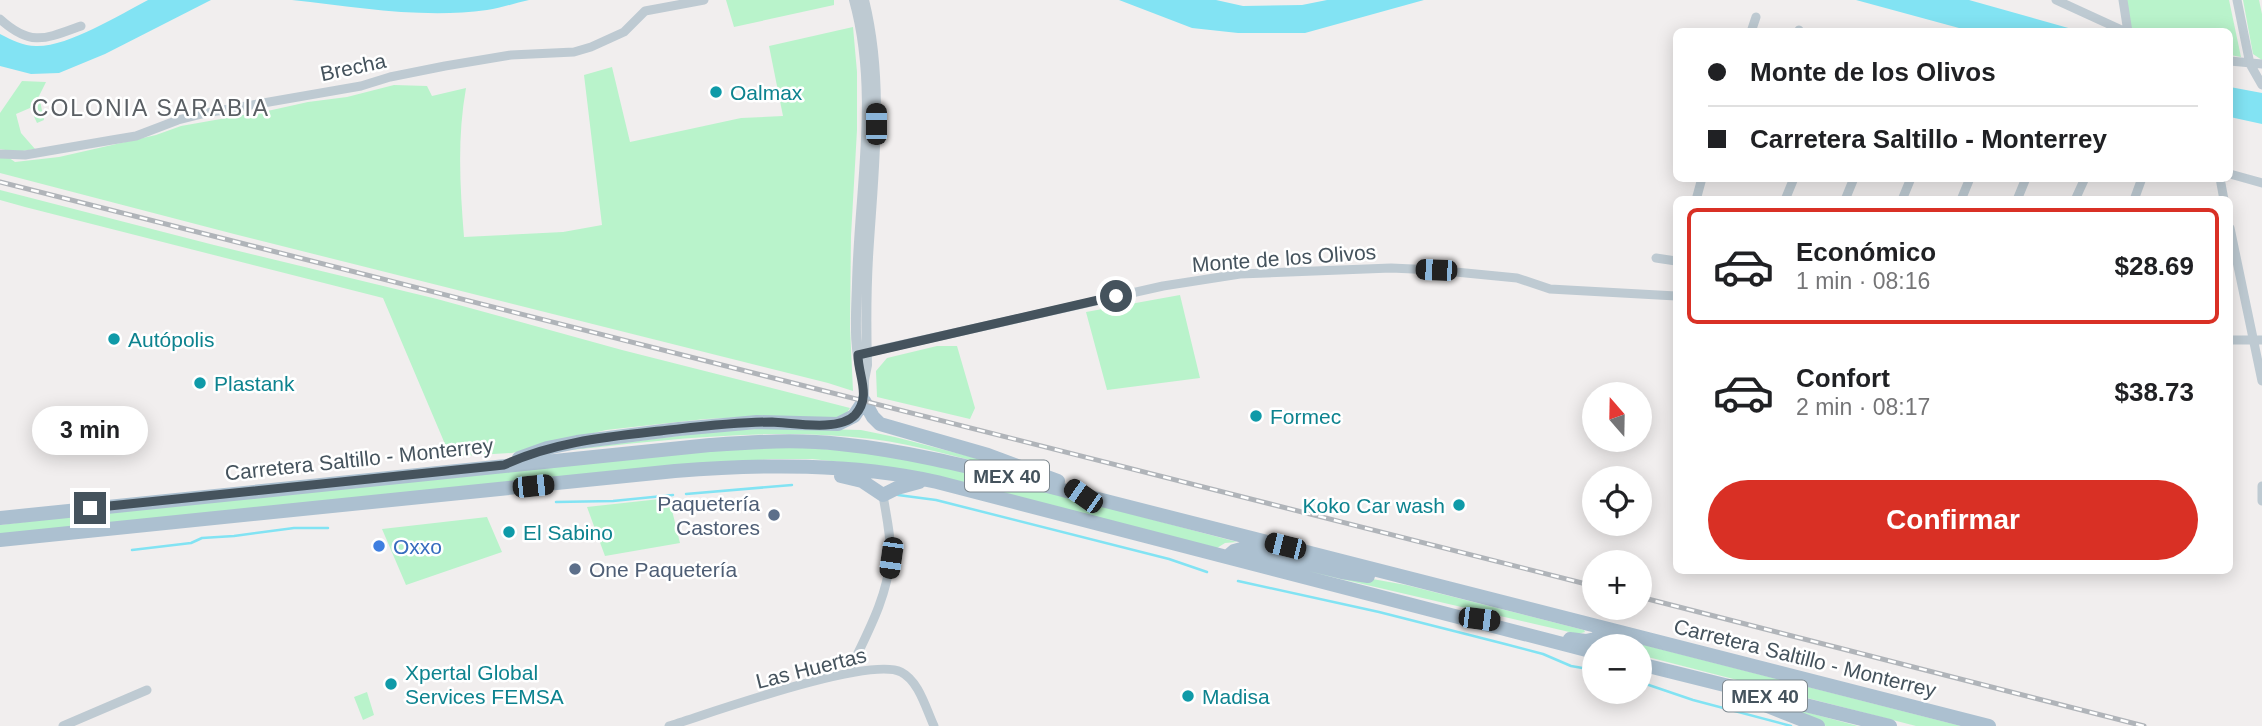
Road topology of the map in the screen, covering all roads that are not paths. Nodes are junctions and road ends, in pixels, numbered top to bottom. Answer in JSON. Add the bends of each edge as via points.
{"nodes":[{"id":1,"x":704,"y":0,"type":"edge"},
{"id":2,"x":854,"y":0,"type":"edge"},
{"id":3,"x":864,"y":0,"type":"edge"},
{"id":4,"x":2056,"y":0,"type":"edge"},
{"id":5,"x":2123,"y":0,"type":"edge"},
{"id":6,"x":2238,"y":0,"type":"edge"},
{"id":7,"x":1756,"y":17,"type":"dead end"},
{"id":8,"x":0,"y":19,"type":"edge"},
{"id":9,"x":82,"y":26,"type":"dead end"},
{"id":10,"x":1752,"y":28,"type":"edge"},
{"id":11,"x":2118,"y":28,"type":"edge"},
{"id":12,"x":2126,"y":28,"type":"edge"},
{"id":13,"x":2233,"y":61,"type":"edge"},
{"id":14,"x":2250,"y":64,"type":"junction"},
{"id":15,"x":2262,"y":64,"type":"edge"},
{"id":16,"x":2262,"y":83,"type":"edge"},
{"id":17,"x":0,"y":154,"type":"edge"},
{"id":18,"x":869,"y":174,"type":"junction"},
{"id":19,"x":2233,"y":175,"type":"edge"},
{"id":20,"x":2262,"y":183,"type":"edge"},
{"id":21,"x":2233,"y":245,"type":"edge"},
{"id":22,"x":1656,"y":258,"type":"dead end"},
{"id":23,"x":1673,"y":258,"type":"edge"},
{"id":24,"x":2233,"y":286,"type":"edge"},
{"id":25,"x":2242,"y":286,"type":"junction"},
{"id":26,"x":1673,"y":296,"type":"edge"},
{"id":27,"x":2233,"y":340,"type":"edge"},
{"id":28,"x":2258,"y":340,"type":"edge"},
{"id":29,"x":862,"y":354,"type":"junction"},
{"id":30,"x":2262,"y":381,"type":"edge"},
{"id":31,"x":864,"y":401,"type":"junction"},
{"id":32,"x":504,"y":465,"type":"junction"},
{"id":33,"x":797,"y":466,"type":"junction"},
{"id":34,"x":937,"y":482,"type":"junction"},
{"id":35,"x":2262,"y":486,"type":"edge"},
{"id":36,"x":883,"y":495,"type":"junction"},
{"id":37,"x":1083,"y":496,"type":"junction"},
{"id":38,"x":2262,"y":501,"type":"edge"},
{"id":39,"x":0,"y":517,"type":"edge"},
{"id":40,"x":0,"y":540,"type":"edge"},
{"id":41,"x":1227,"y":557,"type":"junction"},
{"id":42,"x":1432,"y":585,"type":"junction"},
{"id":43,"x":1459,"y":617,"type":"junction"},
{"id":44,"x":1605,"y":629,"type":"junction"},
{"id":45,"x":1582,"y":649,"type":"edge"},
{"id":46,"x":1652,"y":667,"type":"edge"},
{"id":47,"x":849,"y":673,"type":"junction"},
{"id":48,"x":1736,"y":689,"type":"junction"},
{"id":49,"x":147,"y":690,"type":"dead end"},
{"id":50,"x":86,"y":721,"type":"edge"},
{"id":51,"x":63,"y":726,"type":"edge"},
{"id":52,"x":669,"y":726,"type":"edge"},
{"id":53,"x":934,"y":726,"type":"edge"},
{"id":54,"x":1818,"y":726,"type":"edge"},
{"id":55,"x":1890,"y":726,"type":"edge"},
{"id":56,"x":1989,"y":726,"type":"edge"}],
"edges":[{"from":1,"to":17,"type":"street","name":"Brecha","via":[[645,11],[618,36],[574,52],[511,55],[445,66],[361,86],[227,108],[135,136],[63,150]]},
{"from":2,"to":18,"type":"street","via":[[862,40]]},
{"from":3,"to":18,"type":"street","via":[[874,53],[876,106]]},
{"from":4,"to":11,"type":"street"},
{"from":5,"to":12,"type":"street"},
{"from":6,"to":14,"type":"street"},
{"from":7,"to":10,"type":"street"},
{"from":8,"to":9,"type":"street","via":[[29,37],[53,36]]},
{"from":13,"to":14,"type":"street"},
{"from":14,"to":15,"type":"street"},
{"from":14,"to":16,"type":"street"},
{"from":18,"to":29,"type":"street"},
{"from":19,"to":20,"type":"street"},
{"from":21,"to":25,"type":"street"},
{"from":22,"to":23,"type":"street"},
{"from":24,"to":25,"type":"street"},
{"from":25,"to":28,"type":"street"},
{"from":26,"to":29,"type":"street","name":"Monte de los Olivos","via":[[1550,289],[1517,278],[1436,270],[1240,274],[1139,291]]},
{"from":27,"to":28,"type":"street"},
{"from":28,"to":30,"type":"street"},
{"from":29,"to":31,"type":"street","via":[[867,365]]},
{"from":31,"to":32,"type":"main road","via":[[854,416],[838,424],[757,422],[596,438],[547,448]]},
{"from":31,"to":37,"type":"main road","via":[[880,424],[1033,471]]},
{"from":32,"to":37,"type":"main road","name":"Carretera Saltillo - Monterrey","number":"MEX 40","via":[[710,445],[808,442],[906,452]]},
{"from":32,"to":39,"type":"main road","name":"Carretera Saltillo - Monterrey","number":"MEX 40"},
{"from":33,"to":34,"type":"main road","name":"Carretera Saltillo - Monterrey","number":"MEX 40"},
{"from":33,"to":36,"type":"main road","via":[[855,479]]},
{"from":33,"to":40,"type":"main road","name":"Carretera Saltillo - Monterrey","number":"MEX 40","via":[[675,471]]},
{"from":34,"to":36,"type":"main road","via":[[907,484]]},
{"from":34,"to":41,"type":"main road","name":"Carretera Saltillo - Monterrey","number":"MEX 40"},
{"from":35,"to":38,"type":"street"},
{"from":36,"to":47,"type":"street","via":[[891,558],[888,576]]},
{"from":37,"to":42,"type":"main road","name":"Carretera Saltillo - Monterrey","number":"MEX 40"},
{"from":41,"to":42,"type":"main road","via":[[1245,548],[1342,572]]},
{"from":41,"to":43,"type":"main road","name":"Carretera Saltillo - Monterrey","number":"MEX 40"},
{"from":42,"to":44,"type":"main road","name":"Carretera Saltillo - Monterrey","number":"MEX 40"},
{"from":43,"to":44,"type":"main road","via":[[1577,640],[1595,639]]},
{"from":43,"to":45,"type":"main road","name":"Carretera Saltillo - Monterrey","number":"MEX 40"},
{"from":44,"to":56,"type":"main road","name":"Carretera Saltillo - Monterrey","number":"MEX 40"},
{"from":46,"to":48,"type":"main road","number":"MEX 40"},
{"from":47,"to":52,"type":"street","name":"Las Huertas"},
{"from":47,"to":53,"type":"street","name":"Las Huertas","via":[[888,668],[903,673],[912,681]]},
{"from":48,"to":54,"type":"main road"},
{"from":48,"to":55,"type":"main road","number":"MEX 40"},
{"from":49,"to":50,"type":"street"},
{"from":50,"to":51,"type":"street"}]}
